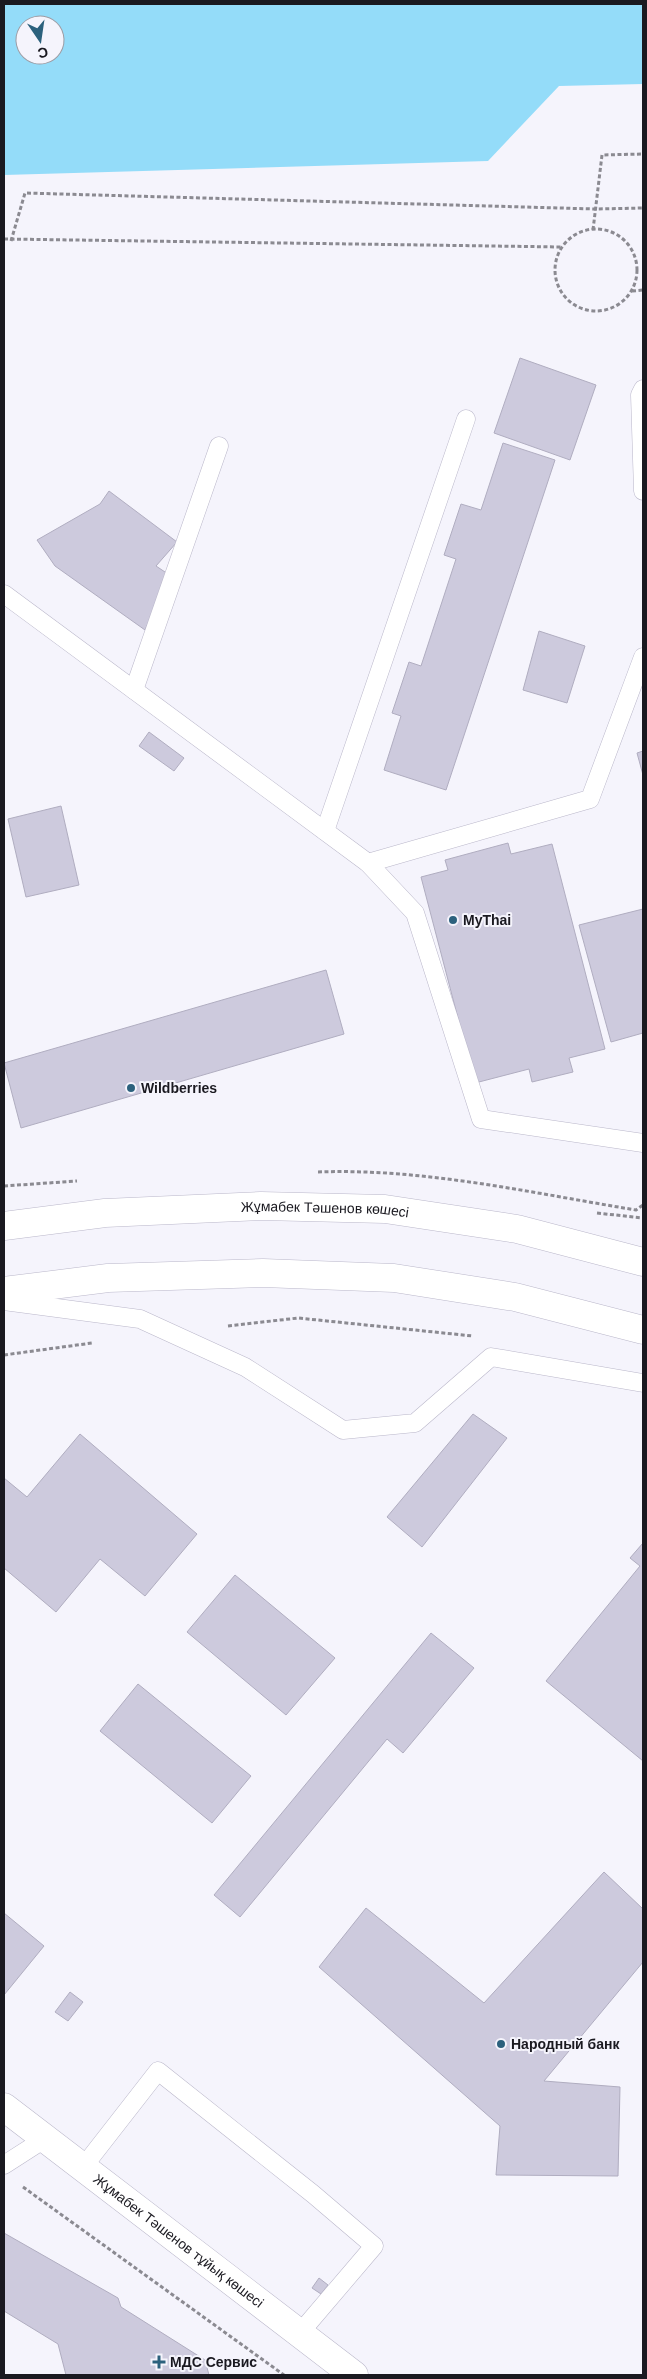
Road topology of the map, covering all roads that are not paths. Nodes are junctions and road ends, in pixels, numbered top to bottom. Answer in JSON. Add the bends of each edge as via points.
{"nodes":[{"id":1,"x":643,"y":389,"type":"edge"},
{"id":2,"x":466,"y":419,"type":"dead end"},
{"id":3,"x":219,"y":446,"type":"dead end"},
{"id":4,"x":643,"y":491,"type":"edge"},
{"id":5,"x":4,"y":594,"type":"edge"},
{"id":6,"x":643,"y":657,"type":"edge"},
{"id":7,"x":134,"y":690,"type":"junction"},
{"id":8,"x":325,"y":831,"type":"junction"},
{"id":9,"x":368,"y":863,"type":"junction"},
{"id":10,"x":643,"y":1143,"type":"edge"},
{"id":11,"x":4,"y":1226,"type":"edge"},
{"id":12,"x":643,"y":1262,"type":"edge"},
{"id":13,"x":4,"y":1291,"type":"edge"},
{"id":14,"x":4,"y":1301,"type":"edge"},
{"id":15,"x":643,"y":1330,"type":"edge"},
{"id":16,"x":643,"y":1383,"type":"edge"},
{"id":17,"x":4,"y":2107,"type":"edge"},
{"id":18,"x":46,"y":2138,"type":"junction"},
{"id":19,"x":4,"y":2165,"type":"edge"},
{"id":20,"x":84,"y":2166,"type":"junction"},
{"id":21,"x":299,"y":2334,"type":"junction"},
{"id":22,"x":354,"y":2375,"type":"edge"}],
"edges":[{"from":1,"to":4,"type":"lane","via":[[640,395]]},
{"from":2,"to":8,"type":"lane"},
{"from":3,"to":7,"type":"lane"},
{"from":5,"to":7,"type":"lane"},
{"from":6,"to":9,"type":"lane","via":[[590,799]]},
{"from":7,"to":8,"type":"lane"},
{"from":8,"to":9,"type":"lane"},
{"from":9,"to":10,"type":"lane","via":[[415,913],[481,1119]]},
{"from":11,"to":12,"type":"main road","name":"Жұмабек Тәшенов көшесі","via":[[105,1213],[261,1206],[385,1209],[517,1229]]},
{"from":13,"to":15,"type":"main road","via":[[108,1278],[253,1273],[394,1278],[515,1297]]},
{"from":14,"to":16,"type":"lane","via":[[140,1319],[245,1366],[343,1430],[415,1423],[491,1357]]},
{"from":17,"to":18,"type":"main road","name":"Жұмабек Тәшенов тұйық көшесі"},
{"from":18,"to":19,"type":"lane"},
{"from":18,"to":20,"type":"main road","name":"Жұмабек Тәшенов тұйық көшесі"},
{"from":20,"to":21,"type":"main road","name":"Жұмабек Тәшенов тұйық көшесі"},
{"from":20,"to":21,"type":"lane","via":[[158,2071],[374,2246]]},
{"from":21,"to":22,"type":"main road","name":"Жұмабек Тәшенов тұйық көшесі"}]}
